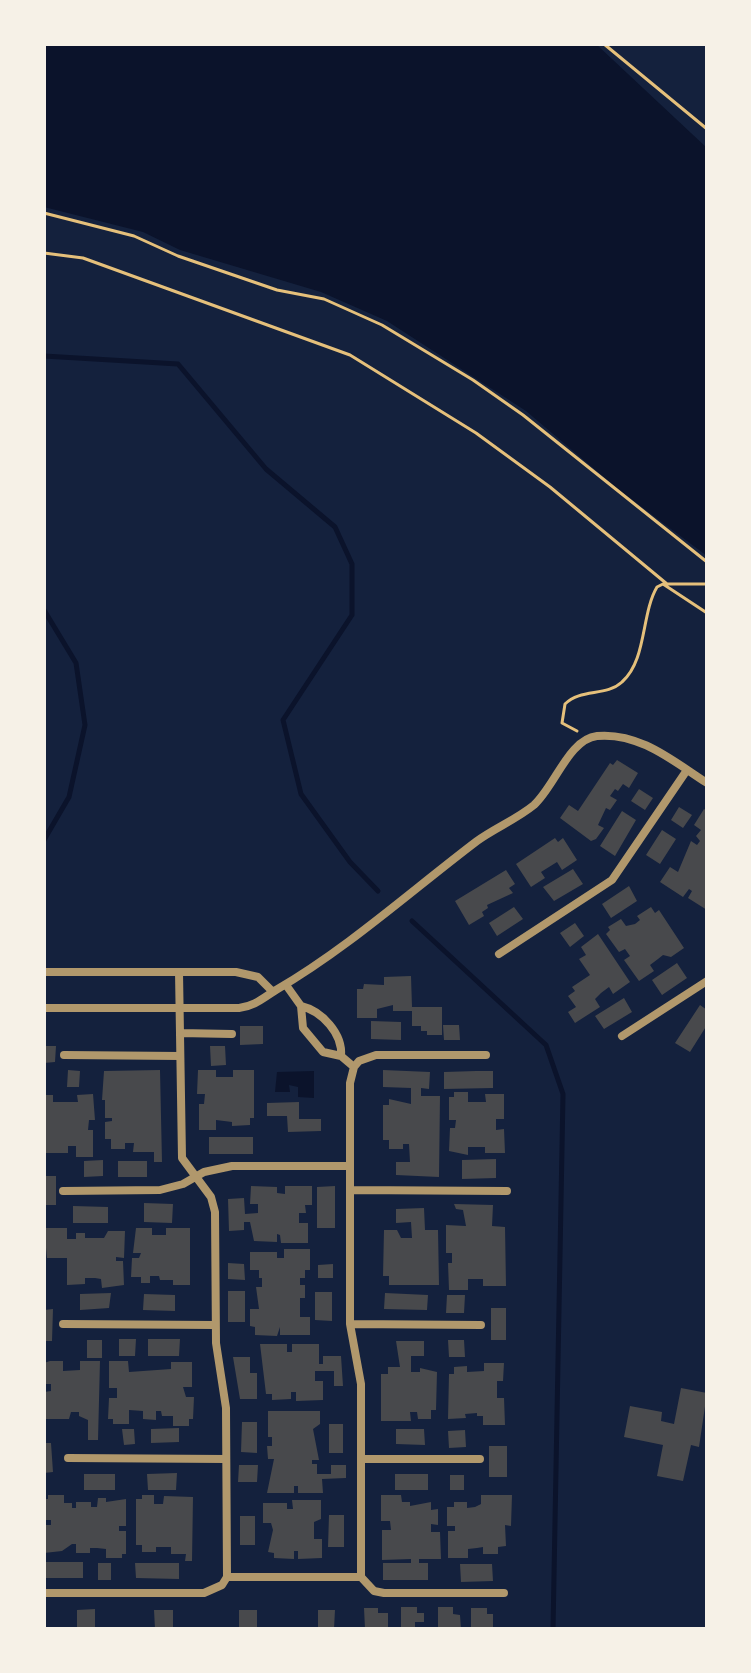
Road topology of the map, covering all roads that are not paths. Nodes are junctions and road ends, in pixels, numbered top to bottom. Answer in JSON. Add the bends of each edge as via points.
{"nodes":[{"id":1,"x":687,"y":770,"type":"junction"},
{"id":2,"x":707,"y":783,"type":"edge"},
{"id":3,"x":499,"y":954,"type":"dead end"},
{"id":4,"x":44,"y":972,"type":"edge"},
{"id":5,"x":179,"y":972,"type":"junction"},
{"id":6,"x":707,"y":981,"type":"edge"},
{"id":7,"x":286,"y":985,"type":"junction"},
{"id":8,"x":273,"y":992,"type":"junction"},
{"id":9,"x":301,"y":1006,"type":"junction"},
{"id":10,"x":44,"y":1008,"type":"edge"},
{"id":11,"x":180,"y":1008,"type":"junction"},
{"id":12,"x":180,"y":1033,"type":"junction"},
{"id":13,"x":232,"y":1034,"type":"dead end"},
{"id":14,"x":622,"y":1036,"type":"dead end"},
{"id":15,"x":64,"y":1055,"type":"dead end"},
{"id":16,"x":486,"y":1055,"type":"dead end"},
{"id":17,"x":180,"y":1056,"type":"junction"},
{"id":18,"x":341,"y":1056,"type":"junction"},
{"id":19,"x":354,"y":1067,"type":"junction"},
{"id":20,"x":350,"y":1166,"type":"junction"},
{"id":21,"x":194,"y":1177,"type":"junction"},
{"id":22,"x":350,"y":1190,"type":"junction"},
{"id":23,"x":63,"y":1191,"type":"dead end"},
{"id":24,"x":507,"y":1191,"type":"dead end"},
{"id":25,"x":63,"y":1324,"type":"dead end"},
{"id":26,"x":350,"y":1324,"type":"junction"},
{"id":27,"x":215,"y":1325,"type":"junction"},
{"id":28,"x":481,"y":1325,"type":"dead end"},
{"id":29,"x":68,"y":1458,"type":"dead end"},
{"id":30,"x":226,"y":1459,"type":"junction"},
{"id":31,"x":361,"y":1459,"type":"junction"},
{"id":32,"x":480,"y":1459,"type":"dead end"},
{"id":33,"x":227,"y":1577,"type":"junction"},
{"id":34,"x":361,"y":1577,"type":"junction"},
{"id":35,"x":44,"y":1593,"type":"edge"},
{"id":36,"x":504,"y":1593,"type":"dead end"}],
"edges":[{"from":1,"to":2,"type":"street"},
{"from":1,"to":3,"type":"street","via":[[612,880]]},
{"from":1,"to":7,"type":"street","via":[[637,742],[588,738],[572,750],[534,805],[487,833]]},
{"from":4,"to":5,"type":"street"},
{"from":5,"to":8,"type":"street","via":[[247,974]]},
{"from":5,"to":11,"type":"street"},
{"from":6,"to":14,"type":"street"},
{"from":7,"to":8,"type":"street"},
{"from":7,"to":9,"type":"street"},
{"from":8,"to":11,"type":"street","via":[[249,1007]]},
{"from":9,"to":18,"type":"street","via":[[320,1015],[338,1037]]},
{"from":9,"to":18,"type":"street","via":[[303,1028],[323,1052]]},
{"from":10,"to":11,"type":"street"},
{"from":11,"to":12,"type":"street"},
{"from":12,"to":13,"type":"street"},
{"from":12,"to":17,"type":"street"},
{"from":15,"to":17,"type":"street"},
{"from":16,"to":19,"type":"street","via":[[376,1055]]},
{"from":17,"to":21,"type":"street","via":[[180,1147]]},
{"from":18,"to":19,"type":"street"},
{"from":19,"to":20,"type":"street"},
{"from":20,"to":21,"type":"street","via":[[232,1166]]},
{"from":20,"to":22,"type":"street"},
{"from":21,"to":23,"type":"street","via":[[160,1190]]},
{"from":21,"to":27,"type":"street","via":[[211,1197],[215,1212]]},
{"from":22,"to":24,"type":"street"},
{"from":22,"to":26,"type":"street"},
{"from":25,"to":27,"type":"street"},
{"from":26,"to":28,"type":"street"},
{"from":26,"to":31,"type":"street","via":[[360,1371]]},
{"from":27,"to":30,"type":"street","via":[[225,1394]]},
{"from":29,"to":30,"type":"street"},
{"from":30,"to":33,"type":"street"},
{"from":31,"to":32,"type":"street"},
{"from":31,"to":34,"type":"street"},
{"from":33,"to":34,"type":"street"},
{"from":33,"to":35,"type":"street","via":[[204,1593]]},
{"from":34,"to":36,"type":"street","via":[[374,1591],[384,1593]]}]}
